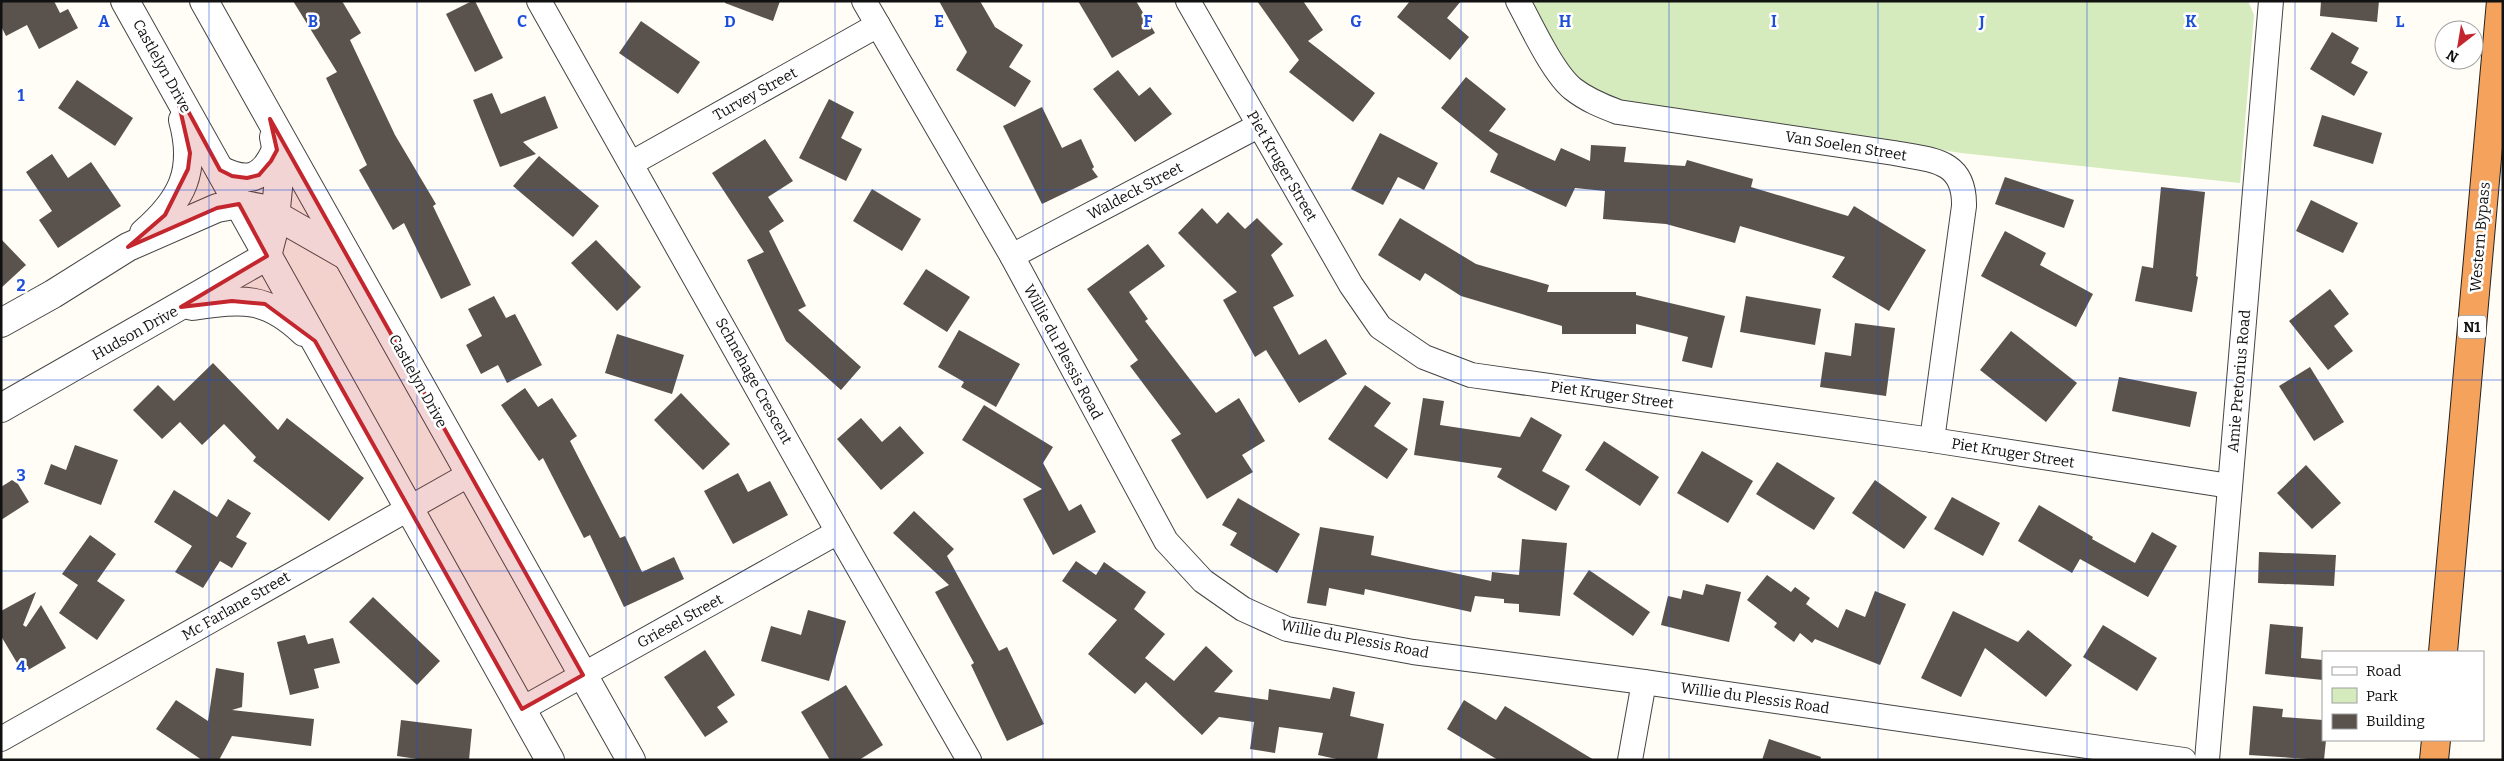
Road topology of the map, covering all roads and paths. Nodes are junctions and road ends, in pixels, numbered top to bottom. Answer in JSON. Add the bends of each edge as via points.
{"nodes":[{"id":1,"x":125,"y":1,"type":"edge"},
{"id":2,"x":204,"y":1,"type":"edge"},
{"id":3,"x":539,"y":1,"type":"edge"},
{"id":4,"x":864,"y":1,"type":"edge"},
{"id":5,"x":1188,"y":1,"type":"edge"},
{"id":6,"x":1518,"y":1,"type":"edge"},
{"id":7,"x":2270,"y":1,"type":"edge"},
{"id":8,"x":2501,"y":1,"type":"edge"},
{"id":9,"x":878,"y":26,"type":"junction"},
{"id":10,"x":174,"y":87,"type":"junction"},
{"id":11,"x":270,"y":119,"type":"junction"},
{"id":12,"x":1258,"y":126,"type":"junction"},
{"id":13,"x":276,"y":150,"type":"junction"},
{"id":14,"x":632,"y":163,"type":"junction"},
{"id":15,"x":220,"y":170,"type":"junction"},
{"id":16,"x":239,"y":204,"type":"junction"},
{"id":17,"x":276,"y":214,"type":"junction"},
{"id":18,"x":128,"y":248,"type":"junction"},
{"id":19,"x":267,"y":256,"type":"junction"},
{"id":20,"x":348,"y":256,"type":"junction"},
{"id":21,"x":1012,"y":256,"type":"junction"},
{"id":22,"x":181,"y":307,"type":"junction"},
{"id":23,"x":1,"y":323,"type":"edge"},
{"id":24,"x":315,"y":342,"type":"junction"},
{"id":25,"x":1,"y":408,"type":"edge"},
{"id":26,"x":1932,"y":440,"type":"junction"},
{"id":27,"x":470,"y":474,"type":"junction"},
{"id":28,"x":2230,"y":486,"type":"junction"},
{"id":29,"x":408,"y":508,"type":"junction"},
{"id":30,"x":838,"y":532,"type":"junction"},
{"id":31,"x":2443,"y":651,"type":"edge"},
{"id":32,"x":583,"y":675,"type":"junction"},
{"id":33,"x":1644,"y":682,"type":"junction"},
{"id":34,"x":522,"y":709,"type":"junction"},
{"id":35,"x":1,"y":739,"type":"edge"},
{"id":36,"x":2436,"y":741,"type":"edge"},
{"id":37,"x":550,"y":760,"type":"edge"},
{"id":38,"x":631,"y":760,"type":"edge"},
{"id":39,"x":969,"y":760,"type":"edge"},
{"id":40,"x":1630,"y":760,"type":"edge"},
{"id":41,"x":2184,"y":760,"type":"edge"},
{"id":42,"x":2207,"y":760,"type":"edge"},
{"id":43,"x":2434,"y":760,"type":"edge"}],
"edges":[{"from":1,"to":10,"type":"street","name":"Castlelyn Drive"},
{"from":2,"to":11,"type":"street","name":"Castlelyn Drive"},
{"from":3,"to":14,"type":"street","name":"Schnehage Crescent"},
{"from":4,"to":9,"type":"street","name":"Willie du Plessis Road"},
{"from":5,"to":12,"type":"street","name":"Piet Kruger Street"},
{"from":6,"to":26,"type":"street","name":"Van Soelen Street","via":[[1572,88],[1593,103],[1618,112],[1894,153],[1935,161],[1956,172],[1964,192],[1964,206]]},
{"from":7,"to":28,"type":"street","name":"Amie Pretorius Road"},
{"from":8,"to":31,"type":"highway","name":"Western Bypass","number":"N1"},
{"from":9,"to":14,"type":"street","name":"Turvey Street"},
{"from":9,"to":21,"type":"street","name":"Willie du Plessis Road"},
{"from":10,"to":15,"type":"street","name":"Castlelyn Drive"},
{"from":10,"to":18,"type":"street","via":[[190,152],[188,169],[165,215]]},
{"from":11,"to":13,"type":"street"},
{"from":11,"to":20,"type":"street","name":"Castlelyn Drive"},
{"from":12,"to":21,"type":"street","name":"Waldeck Street"},
{"from":12,"to":26,"type":"street","name":"Piet Kruger Street","via":[[1351,285],[1380,327],[1424,358],[1471,375]]},
{"from":13,"to":15,"type":"street","via":[[258,175],[246,178]]},
{"from":13,"to":17,"type":"street","via":[[280,168]]},
{"from":14,"to":30,"type":"street","name":"Schnehage Crescent"},
{"from":15,"to":16,"type":"street","name":"Castlelyn Drive"},
{"from":16,"to":17,"type":"street"},
{"from":16,"to":18,"type":"street","via":[[217,208]]},
{"from":16,"to":19,"type":"street","name":"Castlelyn Drive"},
{"from":17,"to":19,"type":"street"},
{"from":17,"to":20,"type":"street"},
{"from":18,"to":23,"type":"street"},
{"from":19,"to":22,"type":"street","name":"Hudson Drive"},
{"from":19,"to":24,"type":"street","name":"Castlelyn Drive"},
{"from":20,"to":27,"type":"street","name":"Castlelyn Drive"},
{"from":21,"to":33,"type":"street","name":"Willie du Plessis Road","via":[[1166,541],[1203,581],[1243,609],[1287,629],[1403,650]]},
{"from":22,"to":24,"type":"street","via":[[232,301],[265,304],[296,323]]},
{"from":22,"to":25,"type":"street","name":"Hudson Drive"},
{"from":24,"to":29,"type":"street","name":"Castlelyn Drive"},
{"from":26,"to":28,"type":"street","name":"Piet Kruger Street"},
{"from":27,"to":29,"type":"street","name":"Mc Farlane Street"},
{"from":27,"to":32,"type":"street","name":"Castlelyn Drive"},
{"from":28,"to":42,"type":"street","name":"Amie Pretorius Road"},
{"from":29,"to":34,"type":"street","name":"Castlelyn Drive"},
{"from":29,"to":35,"type":"street","name":"Mc Farlane Street"},
{"from":30,"to":32,"type":"street","name":"Griesel Street"},
{"from":30,"to":39,"type":"street","name":"Schnehage Crescent"},
{"from":32,"to":34,"type":"street","name":"Griesel Street"},
{"from":32,"to":38,"type":"street","name":"Castlelyn Drive"},
{"from":33,"to":40,"type":"street"},
{"from":33,"to":41,"type":"street","name":"Willie du Plessis Road"},
{"from":34,"to":37,"type":"street","name":"Castlelyn Drive"},
{"from":36,"to":43,"type":"highway"}]}
